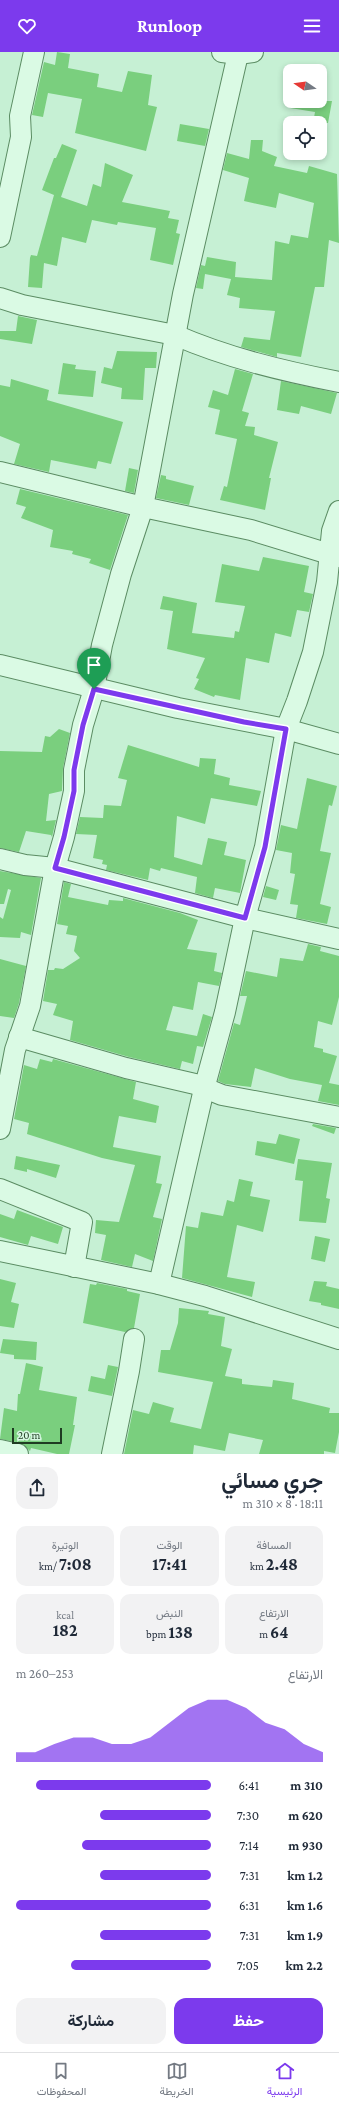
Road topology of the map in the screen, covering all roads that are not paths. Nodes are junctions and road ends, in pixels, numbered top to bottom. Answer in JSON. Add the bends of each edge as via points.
{"nodes":[{"id":1,"x":34,"y":52,"type":"edge"},
{"id":2,"x":238,"y":53,"type":"edge"},
{"id":3,"x":0,"y":237,"type":"edge"},
{"id":4,"x":0,"y":298,"type":"edge"},
{"id":5,"x":175,"y":335,"type":"junction"},
{"id":6,"x":339,"y":382,"type":"edge"},
{"id":7,"x":0,"y":472,"type":"edge"},
{"id":8,"x":143,"y":507,"type":"junction"},
{"id":9,"x":339,"y":512,"type":"edge"},
{"id":10,"x":334,"y":556,"type":"edge"},
{"id":11,"x":0,"y":665,"type":"edge"},
{"id":12,"x":94,"y":689,"type":"junction"},
{"id":13,"x":286,"y":729,"type":"junction"},
{"id":14,"x":339,"y":744,"type":"edge"},
{"id":15,"x":0,"y":859,"type":"edge"},
{"id":16,"x":55,"y":868,"type":"junction"},
{"id":17,"x":245,"y":918,"type":"junction"},
{"id":18,"x":339,"y":939,"type":"edge"},
{"id":19,"x":11,"y":1044,"type":"edge"},
{"id":20,"x":204,"y":1089,"type":"junction"},
{"id":21,"x":339,"y":1117,"type":"edge"},
{"id":22,"x":0,"y":1129,"type":"edge"},
{"id":23,"x":0,"y":1189,"type":"edge"},
{"id":24,"x":0,"y":1251,"type":"edge"},
{"id":25,"x":74,"y":1267,"type":"junction"},
{"id":26,"x":159,"y":1284,"type":"junction"},
{"id":27,"x":134,"y":1339,"type":"dead end"},
{"id":28,"x":339,"y":1339,"type":"edge"},
{"id":29,"x":0,"y":1450,"type":"edge"},
{"id":30,"x":18,"y":1454,"type":"edge"},
{"id":31,"x":112,"y":1454,"type":"edge"}],
"edges":[{"from":1,"to":3,"type":"street","via":[[20,116],[21,137]]},
{"from":2,"to":5,"type":"street"},
{"from":4,"to":5,"type":"street","via":[[22,305]]},
{"from":5,"to":6,"type":"street","via":[[252,362]]},
{"from":5,"to":8,"type":"street"},
{"from":7,"to":8,"type":"street"},
{"from":8,"to":10,"type":"street","via":[[251,530]]},
{"from":8,"to":12,"type":"street","via":[[120,574]]},
{"from":9,"to":10,"type":"street","via":[[332,531]]},
{"from":10,"to":13,"type":"street","via":[[313,652]]},
{"from":11,"to":12,"type":"street"},
{"from":12,"to":13,"type":"street"},
{"from":12,"to":16,"type":"street","via":[[78,747],[74,791]]},
{"from":13,"to":14,"type":"street"},
{"from":13,"to":17,"type":"street","via":[[265,847]]},
{"from":15,"to":16,"type":"street"},
{"from":16,"to":17,"type":"street"},
{"from":16,"to":19,"type":"street","via":[[30,1006]]},
{"from":17,"to":18,"type":"street"},
{"from":17,"to":20,"type":"street","via":[[225,1012]]},
{"from":19,"to":20,"type":"street","via":[[195,1084]]},
{"from":19,"to":22,"type":"street"},
{"from":20,"to":21,"type":"street"},
{"from":20,"to":26,"type":"street"},
{"from":23,"to":25,"type":"street","via":[[82,1222]]},
{"from":24,"to":25,"type":"street"},
{"from":25,"to":26,"type":"street"},
{"from":26,"to":28,"type":"street"},
{"from":27,"to":31,"type":"street"},
{"from":29,"to":30,"type":"street"}]}
